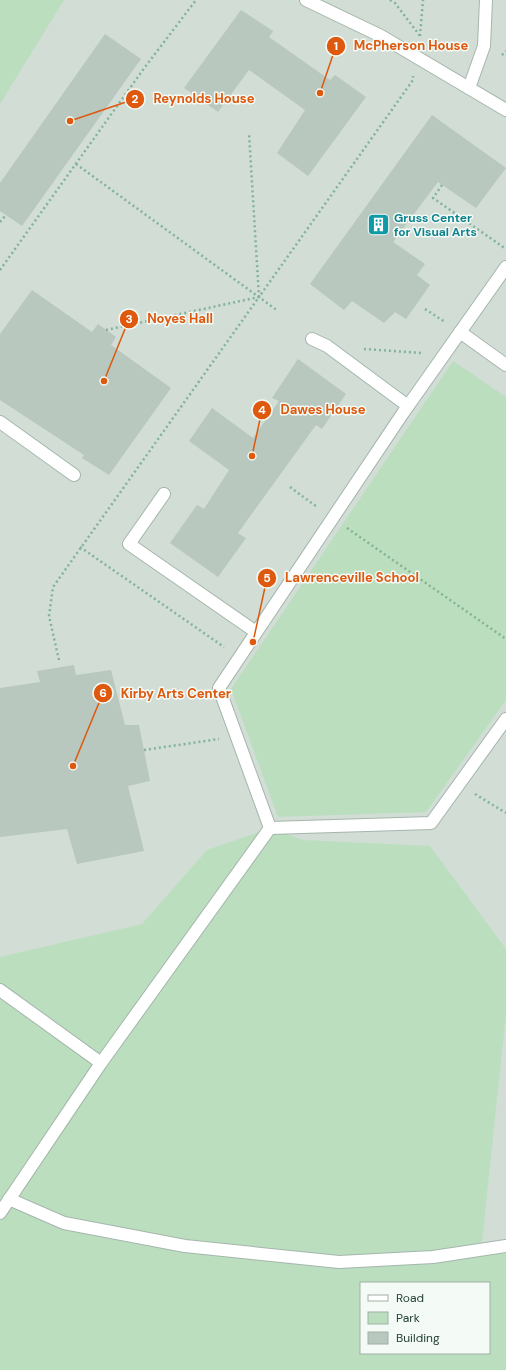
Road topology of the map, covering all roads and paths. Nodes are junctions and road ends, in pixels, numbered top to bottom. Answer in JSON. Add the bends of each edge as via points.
{"nodes":[{"id":1,"x":196,"y":0,"type":"edge"},
{"id":2,"x":306,"y":0,"type":"edge"},
{"id":3,"x":390,"y":0,"type":"edge"},
{"id":4,"x":423,"y":0,"type":"edge"},
{"id":5,"x":486,"y":0,"type":"edge"},
{"id":6,"x":420,"y":36,"type":"junction"},
{"id":7,"x":414,"y":55,"type":"junction"},
{"id":8,"x":469,"y":88,"type":"junction"},
{"id":9,"x":506,"y":110,"type":"edge"},
{"id":10,"x":249,"y":133,"type":"dead end"},
{"id":11,"x":76,"y":164,"type":"junction"},
{"id":12,"x":442,"y":185,"type":"dead end"},
{"id":13,"x":6,"y":215,"type":"dead end"},
{"id":14,"x":0,"y":222,"type":"edge"},
{"id":15,"x":506,"y":249,"type":"edge"},
{"id":16,"x":506,"y":267,"type":"edge"},
{"id":17,"x":0,"y":270,"type":"edge"},
{"id":18,"x":259,"y":297,"type":"junction"},
{"id":19,"x":425,"y":309,"type":"dead end"},
{"id":20,"x":278,"y":311,"type":"dead end"},
{"id":21,"x":106,"y":330,"type":"dead end"},
{"id":22,"x":460,"y":332,"type":"junction"},
{"id":23,"x":312,"y":339,"type":"dead end"},
{"id":24,"x":358,"y":349,"type":"dead end"},
{"id":25,"x":444,"y":355,"type":"junction"},
{"id":26,"x":506,"y":365,"type":"edge"},
{"id":27,"x":408,"y":406,"type":"junction"},
{"id":28,"x":0,"y":422,"type":"edge"},
{"id":29,"x":74,"y":475,"type":"dead end"},
{"id":30,"x":290,"y":487,"type":"dead end"},
{"id":31,"x":164,"y":494,"type":"dead end"},
{"id":32,"x":333,"y":518,"type":"junction"},
{"id":33,"x":80,"y":548,"type":"junction"},
{"id":34,"x":256,"y":632,"type":"junction"},
{"id":35,"x":506,"y":639,"type":"edge"},
{"id":36,"x":239,"y":658,"type":"junction"},
{"id":37,"x":59,"y":660,"type":"dead end"},
{"id":38,"x":506,"y":719,"type":"edge"},
{"id":39,"x":237,"y":737,"type":"junction"},
{"id":40,"x":144,"y":750,"type":"dead end"},
{"id":41,"x":459,"y":784,"type":"junction"},
{"id":42,"x":506,"y":813,"type":"edge"},
{"id":43,"x":270,"y":828,"type":"junction"},
{"id":44,"x":0,"y":990,"type":"edge"},
{"id":45,"x":101,"y":1062,"type":"junction"},
{"id":46,"x":9,"y":1199,"type":"junction"},
{"id":47,"x":0,"y":1213,"type":"edge"},
{"id":48,"x":506,"y":1246,"type":"edge"}],
"edges":[{"from":1,"to":11,"type":"path"},
{"from":2,"to":7,"type":"street"},
{"from":3,"to":6,"type":"path"},
{"from":4,"to":6,"type":"path"},
{"from":5,"to":8,"type":"street","via":[[484,46]]},
{"from":6,"to":7,"type":"path"},
{"from":7,"to":8,"type":"street"},
{"from":7,"to":18,"type":"path","via":[[413,80]]},
{"from":8,"to":9,"type":"street"},
{"from":10,"to":18,"type":"path"},
{"from":11,"to":17,"type":"path"},
{"from":11,"to":18,"type":"path"},
{"from":12,"to":15,"type":"path","via":[[433,198]]},
{"from":13,"to":14,"type":"path"},
{"from":16,"to":22,"type":"street"},
{"from":18,"to":20,"type":"path"},
{"from":18,"to":21,"type":"path"},
{"from":18,"to":33,"type":"path"},
{"from":19,"to":22,"type":"path"},
{"from":22,"to":25,"type":"street"},
{"from":22,"to":26,"type":"street"},
{"from":23,"to":27,"type":"street","via":[[327,346]]},
{"from":24,"to":25,"type":"path"},
{"from":25,"to":27,"type":"street"},
{"from":27,"to":32,"type":"street"},
{"from":28,"to":29,"type":"street"},
{"from":30,"to":32,"type":"path"},
{"from":31,"to":34,"type":"street","via":[[129,544]]},
{"from":32,"to":34,"type":"street"},
{"from":32,"to":35,"type":"path"},
{"from":33,"to":36,"type":"path"},
{"from":33,"to":37,"type":"path","via":[[53,587],[48,616]]},
{"from":34,"to":36,"type":"street"},
{"from":36,"to":39,"type":"street","via":[[219,688]]},
{"from":38,"to":41,"type":"street"},
{"from":39,"to":40,"type":"path"},
{"from":39,"to":43,"type":"street"},
{"from":41,"to":42,"type":"path"},
{"from":41,"to":43,"type":"street","via":[[432,823]]},
{"from":43,"to":45,"type":"street"},
{"from":44,"to":45,"type":"street"},
{"from":45,"to":46,"type":"street"},
{"from":46,"to":47,"type":"street"},
{"from":46,"to":48,"type":"street","via":[[64,1223],[185,1246],[339,1262],[433,1256]]}]}
